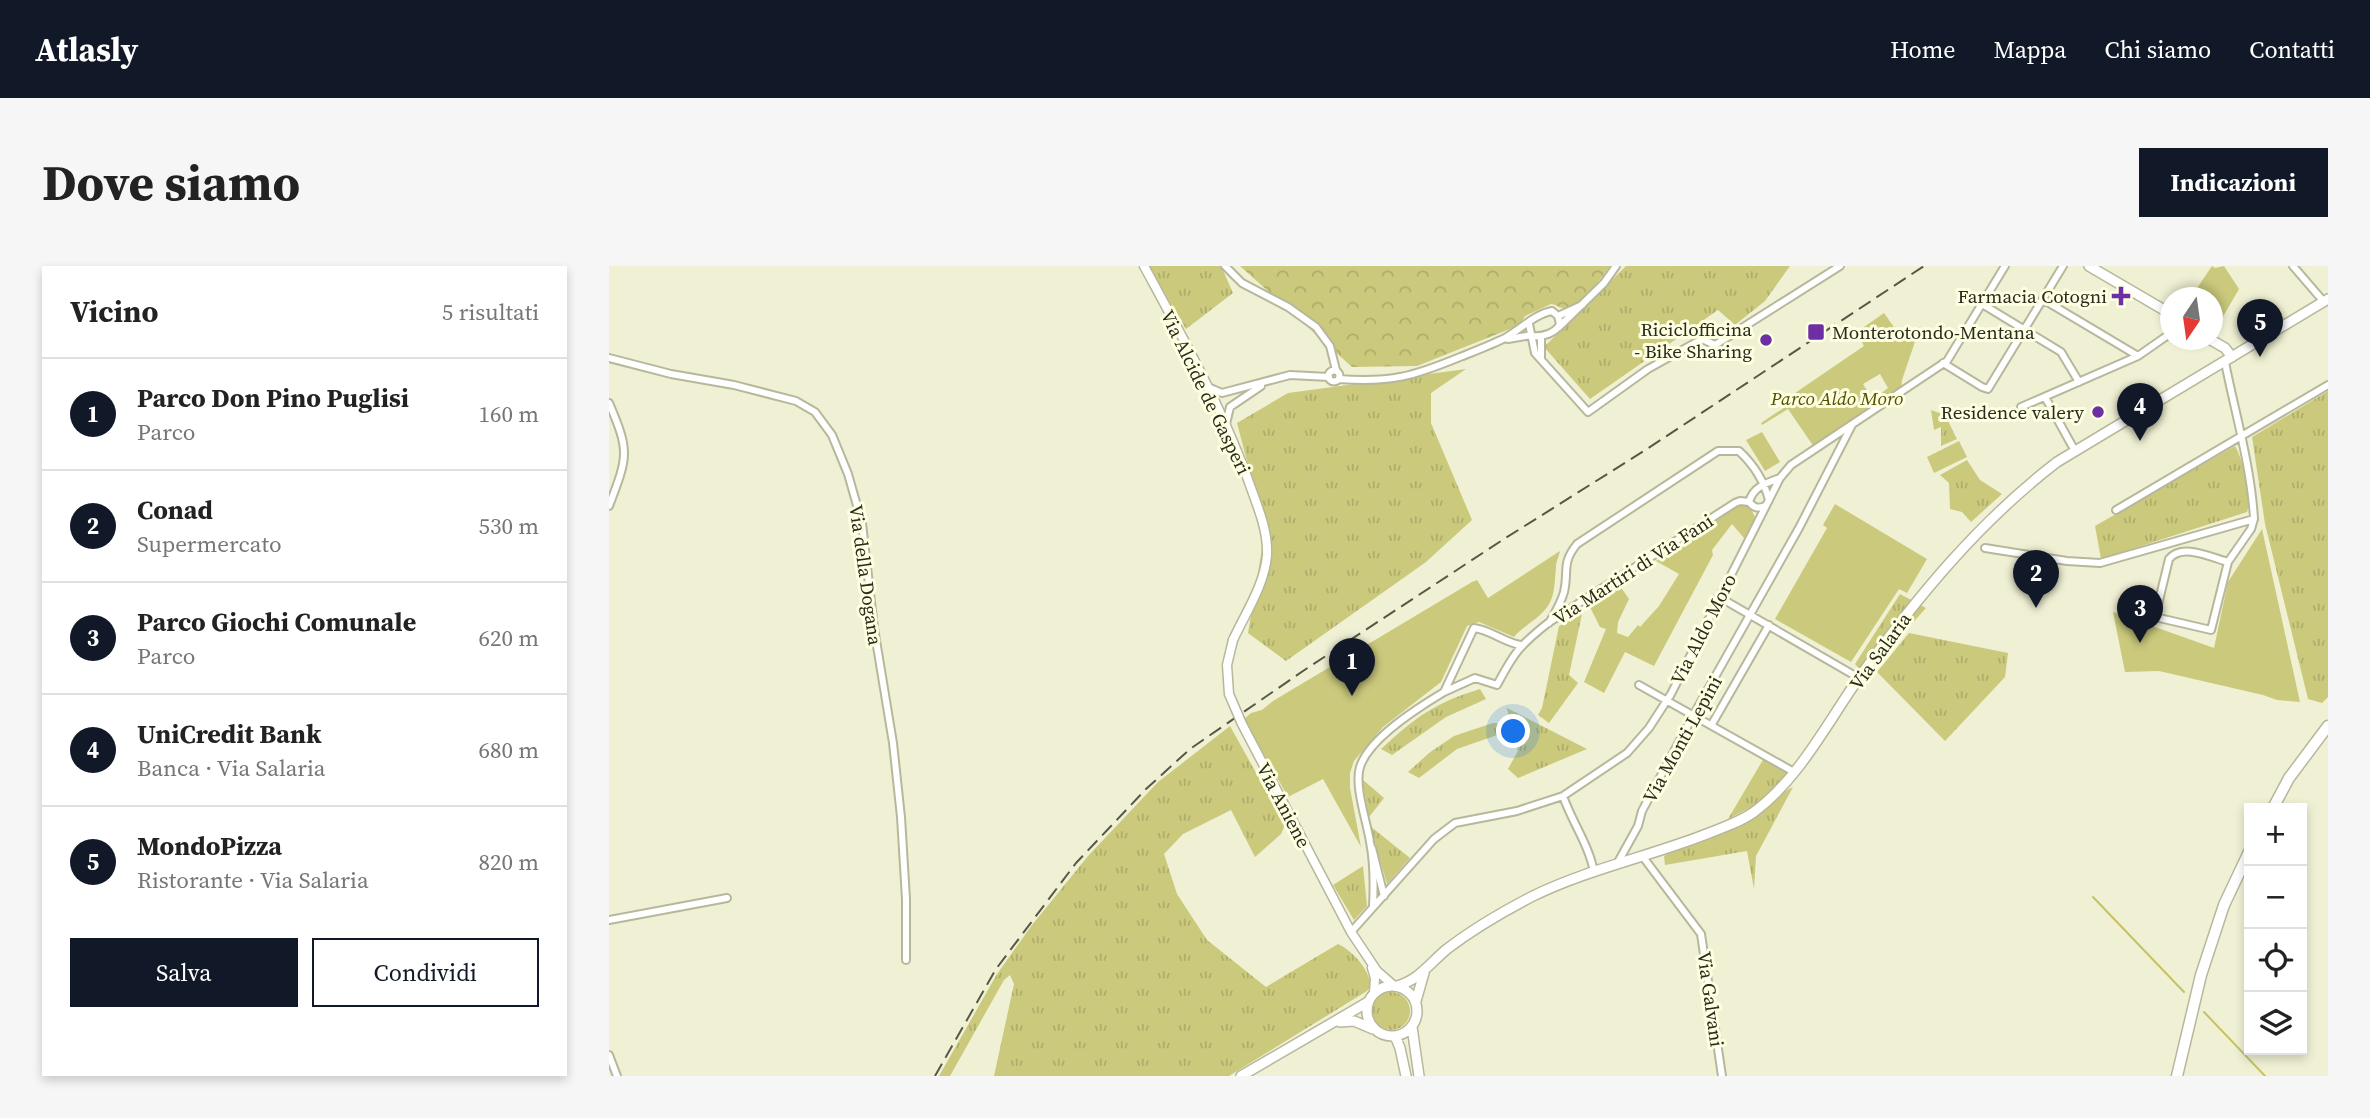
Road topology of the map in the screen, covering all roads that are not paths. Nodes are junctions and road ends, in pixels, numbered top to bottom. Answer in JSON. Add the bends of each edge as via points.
{"nodes":[{"id":1,"x":1144,"y":266,"type":"edge"},
{"id":2,"x":1225,"y":266,"type":"edge"},
{"id":3,"x":1616,"y":266,"type":"edge"},
{"id":4,"x":1840,"y":266,"type":"edge"},
{"id":5,"x":2005,"y":266,"type":"edge"},
{"id":6,"x":2063,"y":266,"type":"edge"},
{"id":7,"x":2293,"y":266,"type":"edge"},
{"id":8,"x":2091,"y":267,"type":"edge"},
{"id":9,"x":2043,"y":300,"type":"junction"},
{"id":10,"x":2326,"y":301,"type":"edge"},
{"id":11,"x":1982,"y":304,"type":"junction"},
{"id":12,"x":1582,"y":305,"type":"junction"},
{"id":13,"x":2160,"y":308,"type":"edge"},
{"id":14,"x":1558,"y":316,"type":"junction"},
{"id":15,"x":1529,"y":324,"type":"junction"},
{"id":16,"x":1559,"y":327,"type":"junction"},
{"id":17,"x":2025,"y":330,"type":"junction"},
{"id":18,"x":1535,"y":336,"type":"junction"},
{"id":19,"x":1502,"y":339,"type":"junction"},
{"id":20,"x":2160,"y":340,"type":"edge"},
{"id":21,"x":2223,"y":347,"type":"edge"},
{"id":22,"x":2138,"y":356,"type":"junction"},
{"id":23,"x":609,"y":358,"type":"edge"},
{"id":24,"x":2229,"y":359,"type":"junction"},
{"id":25,"x":1943,"y":363,"type":"junction"},
{"id":26,"x":1336,"y":370,"type":"junction"},
{"id":27,"x":1329,"y":377,"type":"junction"},
{"id":28,"x":1339,"y":379,"type":"junction"},
{"id":29,"x":2079,"y":383,"type":"junction"},
{"id":30,"x":1264,"y":384,"type":"junction"},
{"id":31,"x":1206,"y":385,"type":"junction"},
{"id":32,"x":2328,"y":385,"type":"edge"},
{"id":33,"x":1222,"y":393,"type":"junction"},
{"id":34,"x":2045,"y":397,"type":"junction"},
{"id":35,"x":609,"y":402,"type":"edge"},
{"id":36,"x":1216,"y":405,"type":"junction"},
{"id":37,"x":1230,"y":407,"type":"junction"},
{"id":38,"x":2021,"y":407,"type":"dead end"},
{"id":39,"x":1852,"y":425,"type":"junction"},
{"id":40,"x":1226,"y":426,"type":"junction"},
{"id":41,"x":2241,"y":436,"type":"junction"},
{"id":42,"x":2075,"y":451,"type":"junction"},
{"id":43,"x":1780,"y":478,"type":"junction"},
{"id":44,"x":1763,"y":484,"type":"junction"},
{"id":45,"x":1767,"y":503,"type":"junction"},
{"id":46,"x":1751,"y":504,"type":"junction"},
{"id":47,"x":609,"y":506,"type":"edge"},
{"id":48,"x":2116,"y":510,"type":"dead end"},
{"id":49,"x":2254,"y":519,"type":"junction"},
{"id":50,"x":1758,"y":523,"type":"junction"},
{"id":51,"x":1985,"y":548,"type":"dead end"},
{"id":52,"x":2228,"y":562,"type":"junction"},
{"id":53,"x":1719,"y":597,"type":"junction"},
{"id":54,"x":1751,"y":615,"type":"junction"},
{"id":55,"x":1548,"y":623,"type":"junction"},
{"id":56,"x":1769,"y":625,"type":"junction"},
{"id":57,"x":1233,"y":640,"type":"joint"},
{"id":58,"x":1521,"y":645,"type":"junction"},
{"id":59,"x":1852,"y":674,"type":"dead end"},
{"id":60,"x":1639,"y":685,"type":"dead end"},
{"id":61,"x":1444,"y":692,"type":"junction"},
{"id":62,"x":1667,"y":700,"type":"junction"},
{"id":63,"x":1694,"y":714,"type":"junction"},
{"id":64,"x":1712,"y":724,"type":"junction"},
{"id":65,"x":2328,"y":726,"type":"edge"},
{"id":66,"x":1794,"y":772,"type":"junction"},
{"id":67,"x":1563,"y":796,"type":"junction"},
{"id":68,"x":2276,"y":803,"type":"edge"},
{"id":69,"x":1371,"y":847,"type":"junction"},
{"id":70,"x":1643,"y":857,"type":"junction"},
{"id":71,"x":2244,"y":863,"type":"edge"},
{"id":72,"x":1617,"y":864,"type":"junction"},
{"id":73,"x":1594,"y":872,"type":"junction"},
{"id":74,"x":1384,"y":896,"type":"junction"},
{"id":75,"x":727,"y":898,"type":"dead end"},
{"id":76,"x":1373,"y":909,"type":"junction"},
{"id":77,"x":609,"y":920,"type":"edge"},
{"id":78,"x":1351,"y":932,"type":"junction"},
{"id":79,"x":906,"y":960,"type":"dead end"},
{"id":80,"x":1370,"y":962,"type":"junction"},
{"id":81,"x":1424,"y":972,"type":"junction"},
{"id":82,"x":1395,"y":985,"type":"junction"},
{"id":83,"x":1374,"y":993,"type":"junction"},
{"id":84,"x":1368,"y":1002,"type":"junction"},
{"id":85,"x":1416,"y":1002,"type":"junction"},
{"id":86,"x":1331,"y":1024,"type":"junction"},
{"id":87,"x":1412,"y":1027,"type":"junction"},
{"id":88,"x":1375,"y":1030,"type":"junction"},
{"id":89,"x":1395,"y":1036,"type":"junction"},
{"id":90,"x":609,"y":1055,"type":"edge"},
{"id":91,"x":617,"y":1076,"type":"edge"},
{"id":92,"x":1241,"y":1076,"type":"edge"},
{"id":93,"x":1406,"y":1076,"type":"edge"},
{"id":94,"x":1419,"y":1076,"type":"edge"},
{"id":95,"x":1722,"y":1076,"type":"edge"},
{"id":96,"x":2177,"y":1076,"type":"edge"}],
"edges":[{"from":1,"to":31,"type":"street","name":"Via Alcide de Gasperi"},
{"from":2,"to":26,"type":"street","via":[[1242,284],[1314,325],[1330,345]]},
{"from":3,"to":12,"type":"street"},
{"from":4,"to":18,"type":"street","via":[[1715,345],[1702,339],[1677,351],[1588,412],[1541,359]]},
{"from":5,"to":11,"type":"street","name":"Via Aldo Moro"},
{"from":6,"to":9,"type":"street"},
{"from":7,"to":10,"type":"street"},
{"from":8,"to":13,"type":"main road"},
{"from":9,"to":17,"type":"street"},
{"from":9,"to":22,"type":"street"},
{"from":10,"to":24,"type":"main road","name":"Via Salaria"},
{"from":11,"to":17,"type":"street"},
{"from":11,"to":25,"type":"street","name":"Via Aldo Moro"},
{"from":12,"to":14,"type":"street"},
{"from":12,"to":16,"type":"street"},
{"from":14,"to":15,"type":"street","via":[[1552,311]]},
{"from":14,"to":16,"type":"street"},
{"from":15,"to":18,"type":"street"},
{"from":15,"to":19,"type":"street"},
{"from":16,"to":18,"type":"street"},
{"from":17,"to":25,"type":"street","via":[[1988,389]]},
{"from":17,"to":29,"type":"street","via":[[2061,352]]},
{"from":18,"to":19,"type":"street"},
{"from":19,"to":28,"type":"street","via":[[1411,376],[1376,381]]},
{"from":20,"to":22,"type":"street"},
{"from":21,"to":24,"type":"main road"},
{"from":22,"to":29,"type":"street"},
{"from":23,"to":79,"type":"street","name":"Via della Dogana","via":[[796,401],[815,412],[832,435],[863,530],[894,743]]},
{"from":24,"to":41,"type":"street"},
{"from":24,"to":42,"type":"main road","name":"Via Salaria"},
{"from":25,"to":39,"type":"street","name":"Via Aldo Moro"},
{"from":26,"to":27,"type":"street"},
{"from":26,"to":28,"type":"street"},
{"from":27,"to":28,"type":"street","via":[[1333,382]]},
{"from":27,"to":30,"type":"street","via":[[1290,375]]},
{"from":29,"to":34,"type":"street"},
{"from":30,"to":33,"type":"street"},
{"from":30,"to":37,"type":"street"},
{"from":31,"to":33,"type":"street"},
{"from":31,"to":36,"type":"street","name":"Via Alcide de Gasperi"},
{"from":32,"to":41,"type":"street"},
{"from":33,"to":36,"type":"street"},
{"from":34,"to":38,"type":"street"},
{"from":34,"to":42,"type":"street"},
{"from":35,"to":47,"type":"street","via":[[625,450]]},
{"from":36,"to":37,"type":"street"},
{"from":36,"to":40,"type":"street","name":"Via Alcide de Gasperi"},
{"from":37,"to":40,"type":"street"},
{"from":39,"to":43,"type":"street","name":"Via Aldo Moro","via":[[1791,465]]},
{"from":39,"to":54,"type":"street","name":"Via Monti Lepini"},
{"from":40,"to":57,"type":"street","name":"Via Alcide de Gasperi","via":[[1261,516],[1267,549],[1262,575]]},
{"from":41,"to":48,"type":"street"},
{"from":41,"to":49,"type":"street"},
{"from":42,"to":66,"type":"main road","name":"Via Salaria","via":[[2043,472],[1953,557],[1912,606]]},
{"from":43,"to":44,"type":"street"},
{"from":43,"to":45,"type":"street","name":"Via Aldo Moro"},
{"from":44,"to":45,"type":"street"},
{"from":44,"to":46,"type":"street","via":[[1751,493]]},
{"from":44,"to":55,"type":"street","via":[[1739,451],[1718,452],[1707,458],[1577,544],[1565,563],[1564,591]]},
{"from":45,"to":46,"type":"street","via":[[1759,508]]},
{"from":45,"to":50,"type":"street","name":"Via Aldo Moro"},
{"from":46,"to":50,"type":"street"},
{"from":46,"to":55,"type":"street","name":"Via Martiri di Via Fani","via":[[1735,503]]},
{"from":49,"to":51,"type":"street","via":[[2100,563]]},
{"from":49,"to":52,"type":"street"},
{"from":50,"to":53,"type":"street","name":"Via Aldo Moro"},
{"from":52,"to":52,"type":"street","via":[[2182,550],[2173,553],[2155,617],[2211,630]]},
{"from":53,"to":54,"type":"street"},
{"from":53,"to":62,"type":"street","name":"Via Aldo Moro"},
{"from":54,"to":56,"type":"street"},
{"from":54,"to":63,"type":"street","name":"Via Monti Lepini"},
{"from":55,"to":58,"type":"street","name":"Via Martiri di Via Fani"},
{"from":56,"to":59,"type":"street"},
{"from":56,"to":64,"type":"street"},
{"from":57,"to":78,"type":"street","name":"Via Aniene","bridge":true,"via":[[1227,665],[1229,694],[1237,716]]},
{"from":58,"to":61,"type":"street","name":"Via Martiri di Via Fani","via":[[1497,685],[1475,678]]},
{"from":58,"to":61,"type":"street","via":[[1474,628]]},
{"from":60,"to":62,"type":"street"},
{"from":61,"to":69,"type":"street","name":"Via Martiri di Via Fani","via":[[1396,724],[1360,766]]},
{"from":62,"to":63,"type":"street"},
{"from":62,"to":67,"type":"street","name":"Via Aldo Moro","via":[[1627,753]]},
{"from":63,"to":64,"type":"street"},
{"from":63,"to":72,"type":"street","name":"Via Monti Lepini"},
{"from":64,"to":66,"type":"street"},
{"from":65,"to":68,"type":"main road"},
{"from":66,"to":70,"type":"main road","name":"Via Salaria","via":[[1735,823]]},
{"from":67,"to":73,"type":"street"},
{"from":67,"to":74,"type":"street","name":"Via Aldo Moro","via":[[1455,823],[1434,839]]},
{"from":69,"to":74,"type":"street"},
{"from":69,"to":76,"type":"street"},
{"from":70,"to":72,"type":"main road","name":"Via Salaria"},
{"from":70,"to":95,"type":"street","name":"Via Galvani","via":[[1701,934]]},
{"from":71,"to":96,"type":"main road","via":[[2200,975]]},
{"from":72,"to":73,"type":"main road","name":"Via Salaria"},
{"from":73,"to":81,"type":"main road","name":"Via Salaria","via":[[1509,909],[1447,950]]},
{"from":74,"to":76,"type":"street","name":"Via Aldo Moro"},
{"from":75,"to":77,"type":"street"},
{"from":76,"to":78,"type":"street","name":"Via Aldo Moro"},
{"from":78,"to":80,"type":"street","name":"Via Aniene"},
{"from":80,"to":82,"type":"street","name":"Via Aniene"},
{"from":80,"to":83,"type":"street","name":"Via Aniene"},
{"from":81,"to":82,"type":"main road","name":"Via Salaria"},
{"from":81,"to":85,"type":"main road"},
{"from":82,"to":83,"type":"main road","name":"Via Salaria"},
{"from":82,"to":85,"type":"main road","via":[[1412,994]]},
{"from":83,"to":84,"type":"main road"},
{"from":84,"to":86,"type":"main road"},
{"from":84,"to":88,"type":"main road","via":[[1367,1017]]},
{"from":85,"to":87,"type":"main road"},
{"from":86,"to":88,"type":"main road","via":[[1354,1021]]},
{"from":86,"to":92,"type":"main road"},
{"from":87,"to":89,"type":"main road"},
{"from":87,"to":94,"type":"main road"},
{"from":88,"to":89,"type":"main road"},
{"from":89,"to":93,"type":"main road"},
{"from":90,"to":91,"type":"street"}]}
